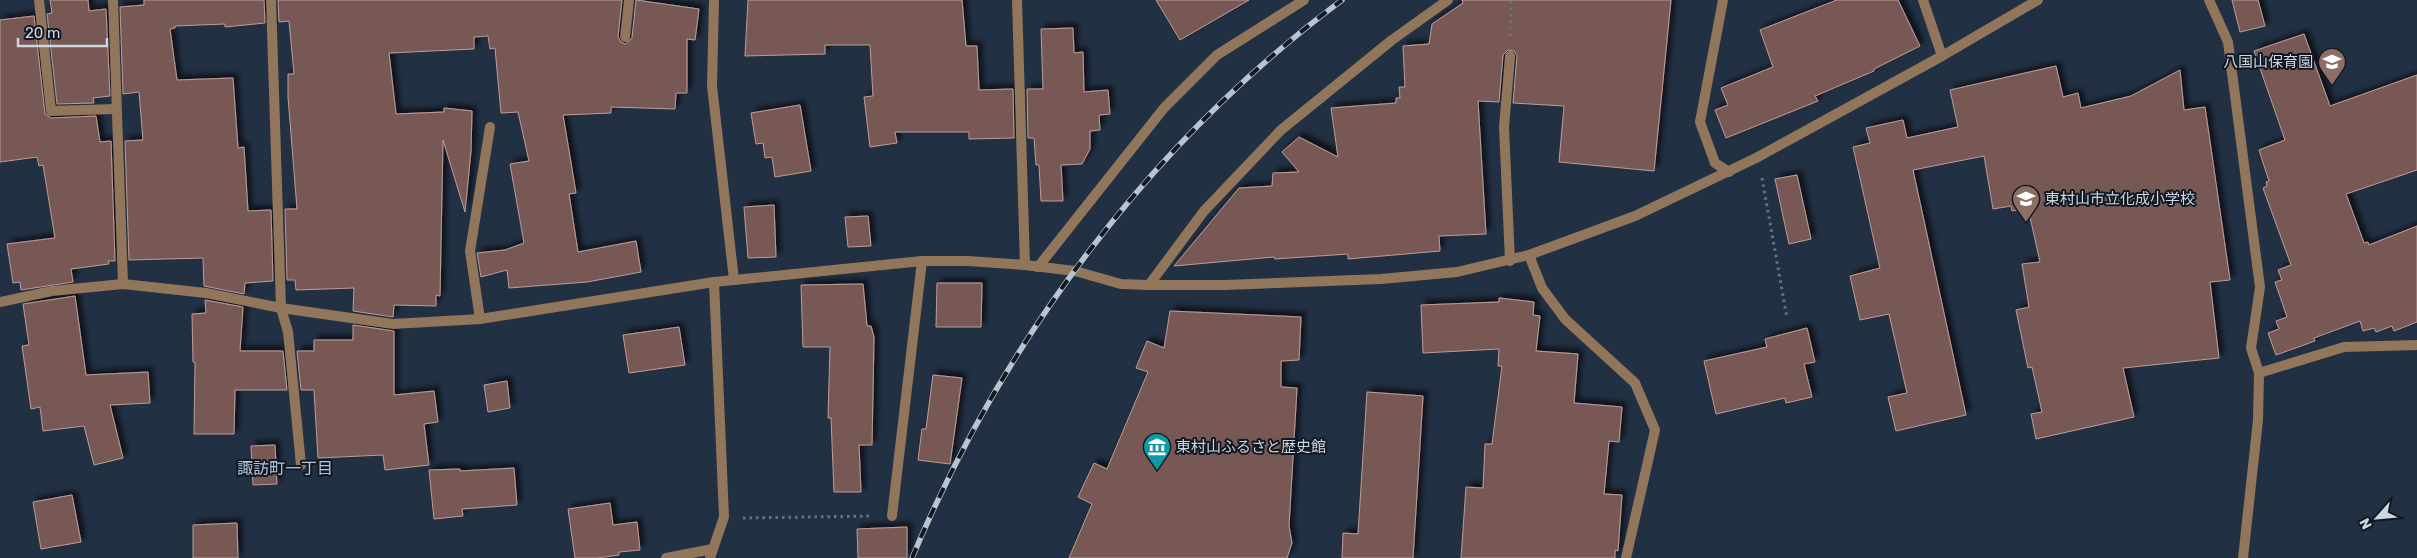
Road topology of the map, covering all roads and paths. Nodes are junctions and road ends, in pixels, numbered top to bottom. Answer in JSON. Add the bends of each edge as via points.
{"nodes":[{"id":1,"x":39,"y":0,"type":"edge"},
{"id":2,"x":113,"y":0,"type":"edge"},
{"id":3,"x":271,"y":0,"type":"edge"},
{"id":4,"x":629,"y":0,"type":"edge"},
{"id":5,"x":714,"y":0,"type":"edge"},
{"id":6,"x":1017,"y":0,"type":"edge"},
{"id":7,"x":1304,"y":0,"type":"edge"},
{"id":8,"x":1448,"y":0,"type":"edge"},
{"id":9,"x":1511,"y":0,"type":"edge"},
{"id":10,"x":1723,"y":0,"type":"edge"},
{"id":11,"x":1923,"y":0,"type":"edge"},
{"id":12,"x":2038,"y":0,"type":"edge"},
{"id":13,"x":2209,"y":0,"type":"edge"},
{"id":14,"x":625,"y":37,"type":"dead end"},
{"id":15,"x":1510,"y":56,"type":"joint"},
{"id":16,"x":1942,"y":56,"type":"junction"},
{"id":17,"x":116,"y":108,"type":"junction"},
{"id":18,"x":490,"y":127,"type":"dead end"},
{"id":19,"x":1729,"y":172,"type":"junction"},
{"id":20,"x":1761,"y":174,"type":"dead end"},
{"id":21,"x":1529,"y":255,"type":"junction"},
{"id":22,"x":1510,"y":260,"type":"junction"},
{"id":23,"x":922,"y":262,"type":"junction"},
{"id":24,"x":1025,"y":265,"type":"junction"},
{"id":25,"x":1038,"y":267,"type":"junction"},
{"id":26,"x":734,"y":280,"type":"junction"},
{"id":27,"x":714,"y":282,"type":"junction"},
{"id":28,"x":122,"y":284,"type":"junction"},
{"id":29,"x":1149,"y":286,"type":"junction"},
{"id":30,"x":0,"y":302,"type":"edge"},
{"id":31,"x":281,"y":308,"type":"junction"},
{"id":32,"x":1787,"y":318,"type":"dead end"},
{"id":33,"x":480,"y":319,"type":"junction"},
{"id":34,"x":2417,"y":345,"type":"edge"},
{"id":35,"x":2258,"y":373,"type":"junction"},
{"id":36,"x":301,"y":465,"type":"dead end"},
{"id":37,"x":892,"y":516,"type":"joint"},
{"id":38,"x":739,"y":518,"type":"dead end"},
{"id":39,"x":712,"y":553,"type":"edge"},
{"id":40,"x":666,"y":558,"type":"edge"},
{"id":41,"x":1626,"y":558,"type":"edge"},
{"id":42,"x":2243,"y":558,"type":"edge"}],
"edges":[{"from":1,"to":17,"type":"street","via":[[51,112]]},
{"from":2,"to":17,"type":"street"},
{"from":3,"to":31,"type":"street"},
{"from":4,"to":14,"type":"street"},
{"from":5,"to":26,"type":"street","via":[[712,86]]},
{"from":6,"to":24,"type":"street"},
{"from":7,"to":25,"type":"street","via":[[1217,55],[1190,81],[1164,108]]},
{"from":8,"to":29,"type":"street","via":[[1392,40],[1281,130],[1204,211]]},
{"from":9,"to":15,"type":"path"},
{"from":10,"to":19,"type":"street","via":[[1700,122],[1715,163]]},
{"from":11,"to":16,"type":"street"},
{"from":12,"to":16,"type":"street"},
{"from":13,"to":35,"type":"street","via":[[2228,42],[2231,61],[2260,287],[2252,348]]},
{"from":15,"to":22,"type":"street","via":[[1504,127]]},
{"from":16,"to":19,"type":"street"},
{"from":17,"to":28,"type":"street"},
{"from":18,"to":33,"type":"street","via":[[470,251]]},
{"from":19,"to":21,"type":"street","via":[[1634,216]]},
{"from":20,"to":32,"type":"path"},
{"from":21,"to":22,"type":"street"},
{"from":21,"to":41,"type":"street","via":[[1542,288],[1565,319],[1635,383],[1655,430]]},
{"from":22,"to":29,"type":"street","via":[[1457,272],[1381,279]]},
{"from":23,"to":24,"type":"street"},
{"from":23,"to":26,"type":"street"},
{"from":23,"to":37,"type":"street"},
{"from":24,"to":25,"type":"street"},
{"from":25,"to":29,"type":"street","via":[[1074,271],[1121,284]]},
{"from":26,"to":27,"type":"street"},
{"from":27,"to":33,"type":"street"},
{"from":27,"to":39,"type":"street","via":[[724,517]]},
{"from":28,"to":30,"type":"street","via":[[52,291]]},
{"from":28,"to":31,"type":"street","via":[[206,293]]},
{"from":31,"to":33,"type":"street","via":[[393,324]]},
{"from":31,"to":36,"type":"street","via":[[288,332]]},
{"from":34,"to":35,"type":"street","via":[[2344,347]]},
{"from":35,"to":42,"type":"street","via":[[2258,420]]},
{"from":37,"to":38,"type":"path"},
{"from":39,"to":40,"type":"street"}]}
